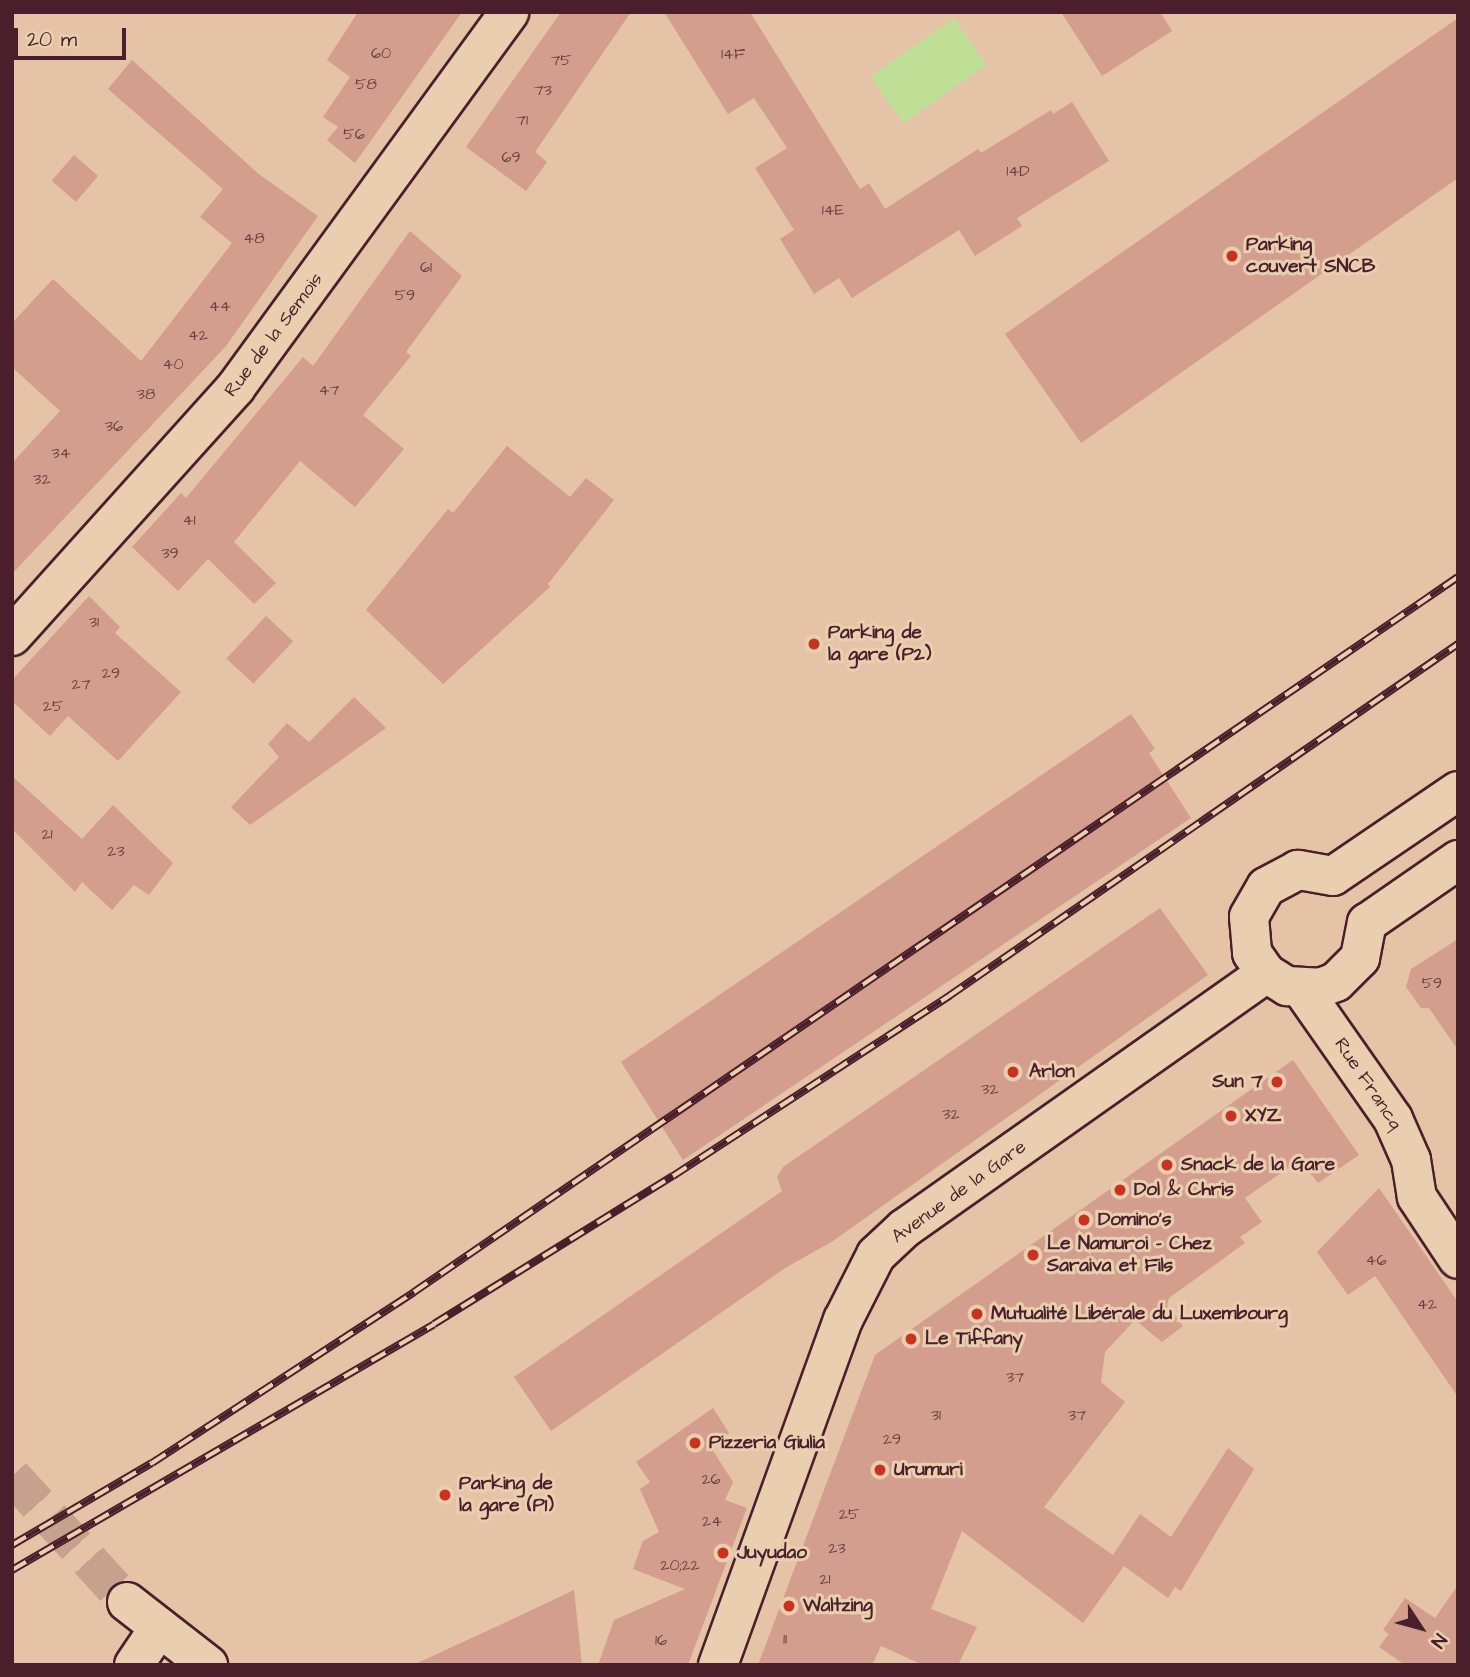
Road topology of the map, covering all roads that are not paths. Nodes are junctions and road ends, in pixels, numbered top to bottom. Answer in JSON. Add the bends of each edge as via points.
{"nodes":[{"id":1,"x":509,"y":12,"type":"edge"},
{"id":2,"x":12,"y":636,"type":"edge"},
{"id":3,"x":1450,"y":796,"type":"edge"},
{"id":4,"x":1458,"y":860,"type":"edge"},
{"id":5,"x":1266,"y":973,"type":"junction"},
{"id":6,"x":1303,"y":989,"type":"junction"},
{"id":7,"x":1458,"y":1259,"type":"edge"},
{"id":8,"x":127,"y":1602,"type":"tunnel mouth"},
{"id":9,"x":159,"y":1628,"type":"junction"},
{"id":10,"x":134,"y":1665,"type":"edge"},
{"id":11,"x":208,"y":1665,"type":"edge"},
{"id":12,"x":718,"y":1665,"type":"edge"}],
"edges":[{"from":1,"to":2,"type":"main road","name":"Rue de la Semois","via":[[236,387]]},
{"from":3,"to":5,"type":"main road","via":[[1333,876],[1298,870],[1281,876],[1255,901],[1248,935],[1252,953]]},
{"from":4,"to":6,"type":"main road","via":[[1367,923],[1360,958],[1350,972],[1320,988]]},
{"from":5,"to":6,"type":"main road"},
{"from":5,"to":12,"type":"main road","name":"Avenue de la Gare","via":[[915,1221],[876,1255],[843,1320]]},
{"from":6,"to":7,"type":"main road","name":"Rue Francq","via":[[1393,1119],[1412,1160],[1417,1197]]},
{"from":8,"to":9,"type":"main road"},
{"from":9,"to":10,"type":"main road"},
{"from":9,"to":11,"type":"main road"}]}
